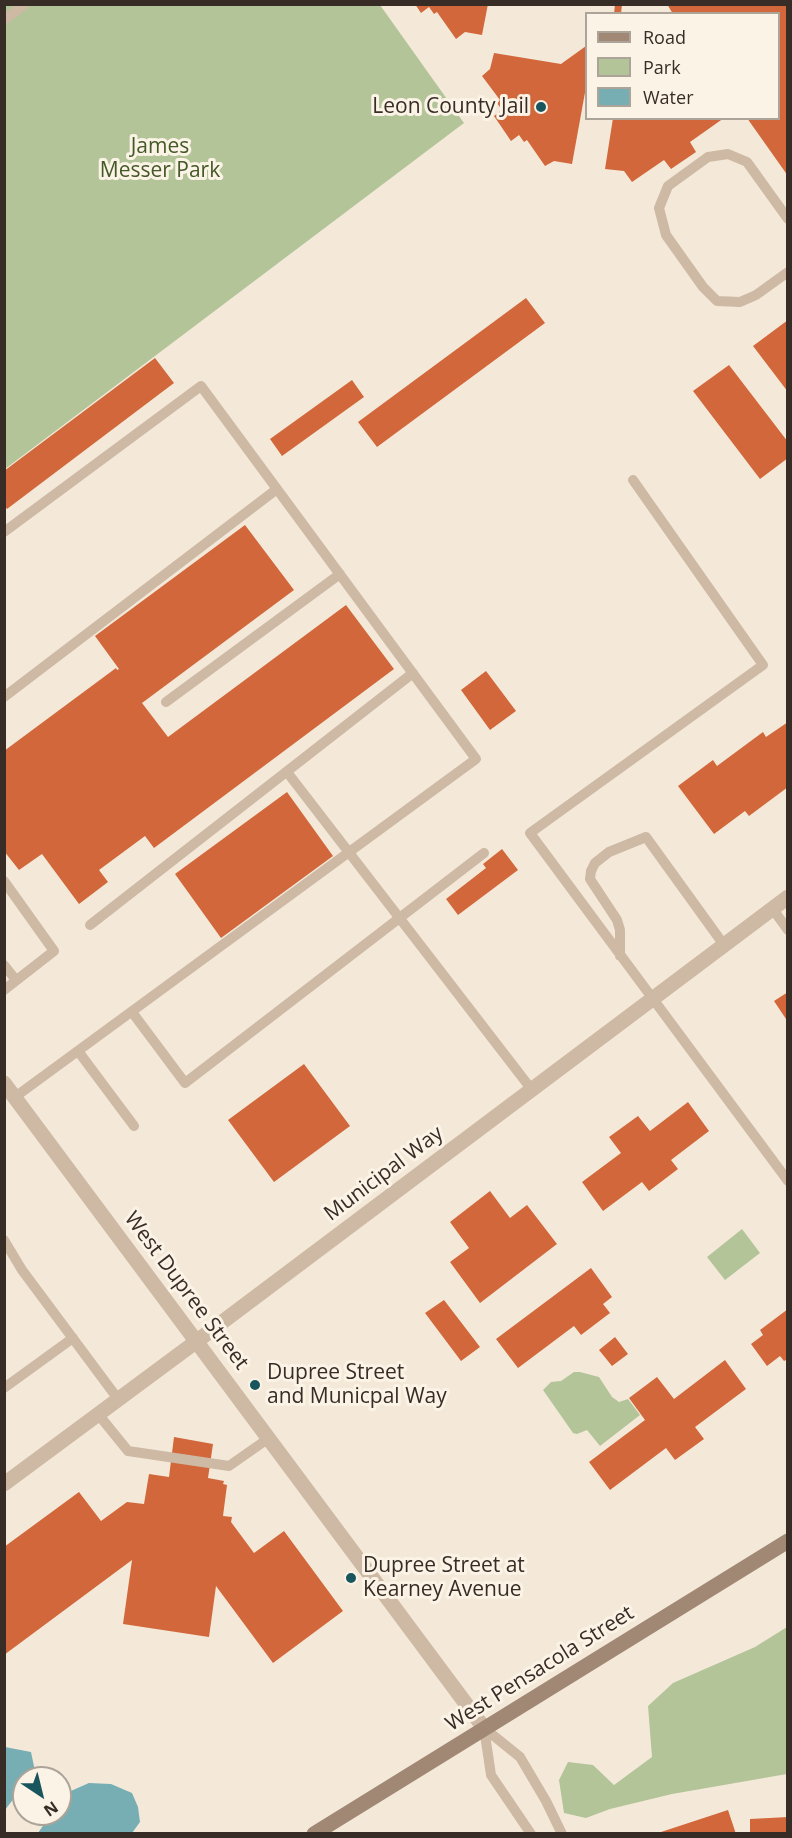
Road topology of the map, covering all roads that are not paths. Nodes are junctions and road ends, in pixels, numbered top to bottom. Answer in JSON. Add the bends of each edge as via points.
{"nodes":[{"id":1,"x":25,"y":4,"type":"edge"},
{"id":2,"x":4,"y":20,"type":"edge"},
{"id":3,"x":788,"y":219,"type":"edge"},
{"id":4,"x":788,"y":272,"type":"edge"},
{"id":5,"x":633,"y":480,"type":"dead end"},
{"id":6,"x":277,"y":489,"type":"junction"},
{"id":7,"x":4,"y":532,"type":"edge"},
{"id":8,"x":340,"y":574,"type":"junction"},
{"id":9,"x":413,"y":674,"type":"junction"},
{"id":10,"x":4,"y":697,"type":"edge"},
{"id":11,"x":166,"y":702,"type":"dead end"},
{"id":12,"x":286,"y":772,"type":"junction"},
{"id":13,"x":349,"y":853,"type":"junction"},
{"id":14,"x":484,"y":853,"type":"dead end"},
{"id":15,"x":4,"y":881,"type":"edge"},
{"id":16,"x":601,"y":896,"type":"junction"},
{"id":17,"x":788,"y":897,"type":"edge"},
{"id":18,"x":585,"y":908,"type":"junction"},
{"id":19,"x":772,"y":908,"type":"junction"},
{"id":20,"x":400,"y":918,"type":"junction"},
{"id":21,"x":90,"y":925,"type":"dead end"},
{"id":22,"x":788,"y":930,"type":"edge"},
{"id":23,"x":724,"y":945,"type":"junction"},
{"id":24,"x":620,"y":956,"type":"junction"},
{"id":25,"x":4,"y":965,"type":"edge"},
{"id":26,"x":16,"y":980,"type":"junction"},
{"id":27,"x":4,"y":990,"type":"edge"},
{"id":28,"x":652,"y":1000,"type":"junction"},
{"id":29,"x":132,"y":1012,"type":"junction"},
{"id":30,"x":78,"y":1051,"type":"junction"},
{"id":31,"x":4,"y":1083,"type":"edge"},
{"id":32,"x":532,"y":1090,"type":"junction"},
{"id":33,"x":15,"y":1097,"type":"junction"},
{"id":34,"x":134,"y":1126,"type":"dead end"},
{"id":35,"x":788,"y":1181,"type":"edge"},
{"id":36,"x":4,"y":1240,"type":"edge"},
{"id":37,"x":73,"y":1338,"type":"junction"},
{"id":38,"x":197,"y":1341,"type":"junction"},
{"id":39,"x":4,"y":1388,"type":"edge"},
{"id":40,"x":118,"y":1399,"type":"junction"},
{"id":41,"x":98,"y":1414,"type":"junction"},
{"id":42,"x":269,"y":1438,"type":"junction"},
{"id":43,"x":4,"y":1484,"type":"edge"},
{"id":44,"x":788,"y":1541,"type":"edge"},
{"id":45,"x":484,"y":1728,"type":"junction"},
{"id":46,"x":314,"y":1833,"type":"edge"},
{"id":47,"x":531,"y":1833,"type":"edge"},
{"id":48,"x":562,"y":1833,"type":"edge"}],
"edges":[{"from":1,"to":2,"type":"lane"},
{"from":3,"to":4,"type":"lane","via":[[747,162],[728,154],[708,157],[668,186],[659,208],[666,235],[717,301],[740,302]]},
{"from":5,"to":18,"type":"lane","via":[[764,666],[530,833]]},
{"from":6,"to":7,"type":"lane","via":[[201,386]]},
{"from":6,"to":8,"type":"lane"},
{"from":6,"to":10,"type":"lane"},
{"from":8,"to":9,"type":"lane"},
{"from":8,"to":11,"type":"lane"},
{"from":9,"to":12,"type":"lane"},
{"from":9,"to":13,"type":"lane","via":[[477,759]]},
{"from":12,"to":13,"type":"lane"},
{"from":12,"to":21,"type":"lane"},
{"from":13,"to":20,"type":"lane"},
{"from":13,"to":29,"type":"lane"},
{"from":14,"to":20,"type":"lane"},
{"from":15,"to":26,"type":"lane","via":[[54,951]]},
{"from":16,"to":18,"type":"lane"},
{"from":16,"to":23,"type":"lane","via":[[590,879],[595,863],[609,852],[646,837]]},
{"from":16,"to":24,"type":"lane","via":[[617,920]]},
{"from":17,"to":19,"type":"street","name":"Municipal Way"},
{"from":18,"to":24,"type":"lane"},
{"from":19,"to":22,"type":"lane"},
{"from":19,"to":23,"type":"street","name":"Municipal Way"},
{"from":20,"to":29,"type":"lane","via":[[185,1083]]},
{"from":20,"to":32,"type":"lane"},
{"from":23,"to":28,"type":"street","name":"Municipal Way"},
{"from":24,"to":28,"type":"lane"},
{"from":25,"to":26,"type":"lane"},
{"from":26,"to":27,"type":"lane"},
{"from":28,"to":32,"type":"street","name":"Municipal Way"},
{"from":28,"to":35,"type":"lane"},
{"from":29,"to":30,"type":"lane"},
{"from":30,"to":33,"type":"lane"},
{"from":30,"to":34,"type":"lane"},
{"from":31,"to":33,"type":"street","name":"West Dupree Street"},
{"from":32,"to":38,"type":"street","name":"Municipal Way"},
{"from":33,"to":38,"type":"street","name":"West Dupree Street"},
{"from":36,"to":37,"type":"lane"},
{"from":37,"to":39,"type":"lane"},
{"from":37,"to":40,"type":"lane"},
{"from":38,"to":40,"type":"street","name":"Municipal Way"},
{"from":38,"to":42,"type":"street","name":"West Dupree Street"},
{"from":40,"to":41,"type":"street","name":"Municipal Way"},
{"from":41,"to":42,"type":"lane","via":[[128,1451],[230,1466]]},
{"from":41,"to":43,"type":"street","name":"Municipal Way"},
{"from":42,"to":45,"type":"street","name":"West Dupree Street"},
{"from":44,"to":45,"type":"main road","name":"West Pensacola Street"},
{"from":45,"to":46,"type":"main road","name":"West Pensacola Street"},
{"from":45,"to":47,"type":"lane","via":[[491,1775]]},
{"from":45,"to":48,"type":"lane","via":[[520,1757]]}]}
